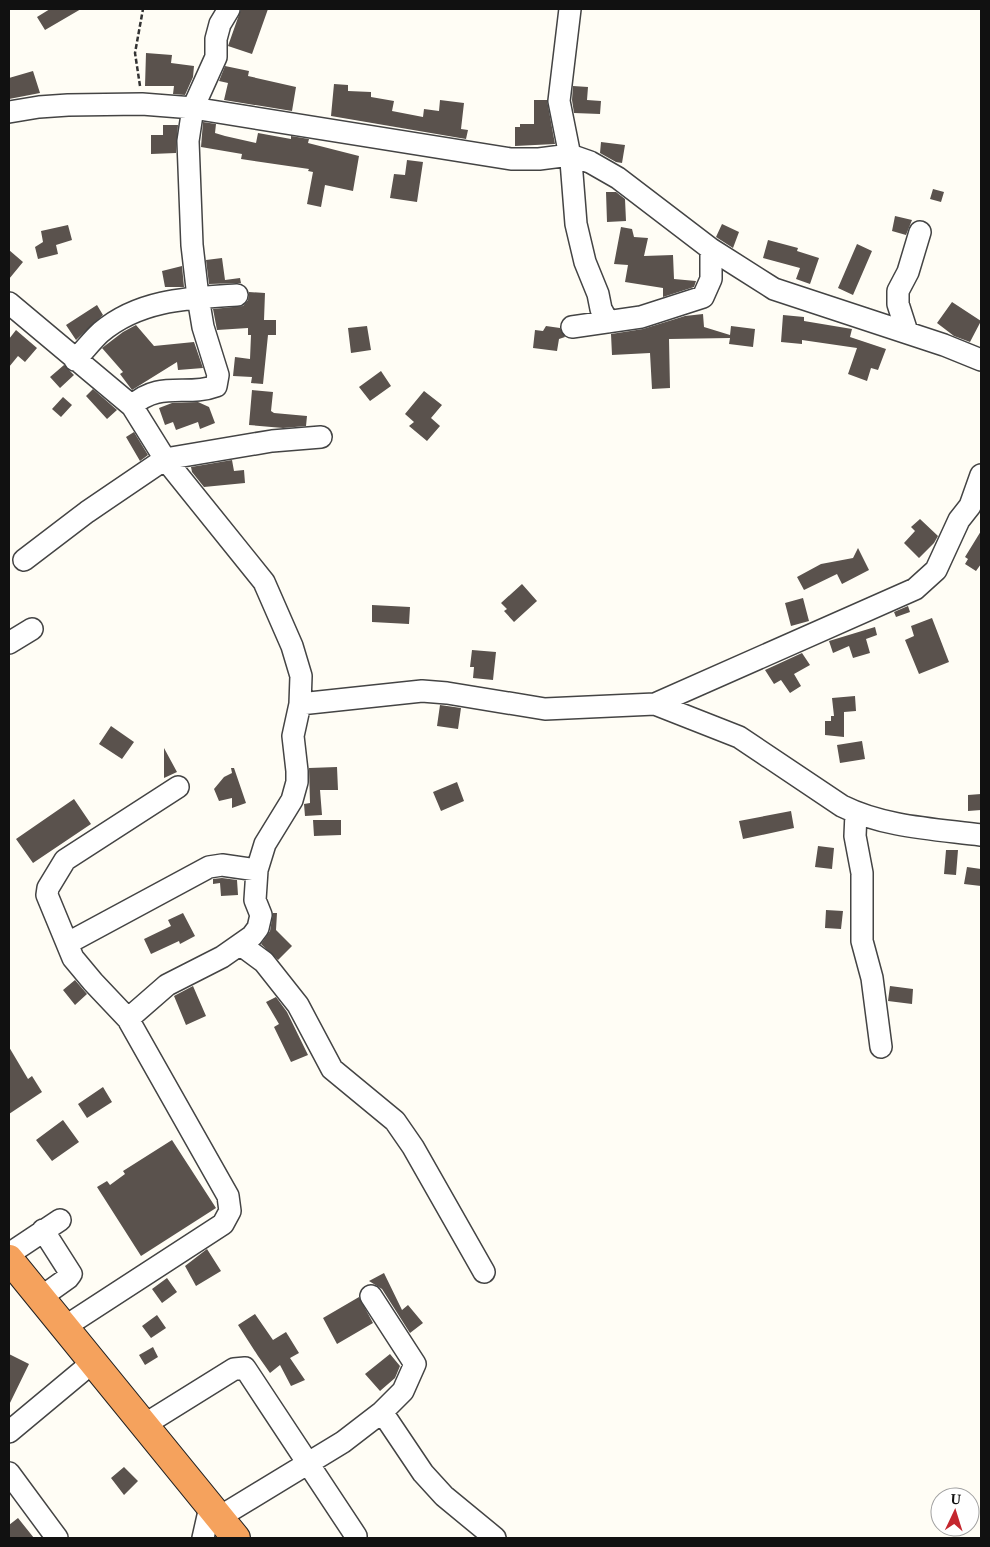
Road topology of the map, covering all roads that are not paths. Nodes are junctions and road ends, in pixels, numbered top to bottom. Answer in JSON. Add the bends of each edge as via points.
{"nodes":[{"id":1,"x":229,"y":9,"type":"edge"},
{"id":2,"x":570,"y":9,"type":"edge"},
{"id":3,"x":193,"y":108,"type":"junction"},
{"id":4,"x":9,"y":112,"type":"edge"},
{"id":5,"x":570,"y":155,"type":"junction"},
{"id":6,"x":920,"y":232,"type":"dead end"},
{"id":7,"x":711,"y":249,"type":"junction"},
{"id":8,"x":237,"y":295,"type":"dead end"},
{"id":9,"x":198,"y":297,"type":"junction"},
{"id":10,"x":9,"y":303,"type":"edge"},
{"id":11,"x":608,"y":322,"type":"junction"},
{"id":12,"x":572,"y":327,"type":"dead end"},
{"id":13,"x":907,"y":332,"type":"junction"},
{"id":14,"x":75,"y":360,"type":"junction"},
{"id":15,"x":981,"y":360,"type":"edge"},
{"id":16,"x":132,"y":406,"type":"junction"},
{"id":17,"x":321,"y":437,"type":"dead end"},
{"id":18,"x":165,"y":460,"type":"junction"},
{"id":19,"x":981,"y":475,"type":"edge"},
{"id":20,"x":24,"y":560,"type":"dead end"},
{"id":21,"x":32,"y":628,"type":"dead end"},
{"id":22,"x":9,"y":643,"type":"edge"},
{"id":23,"x":300,"y":704,"type":"junction"},
{"id":24,"x":655,"y":704,"type":"junction"},
{"id":25,"x":178,"y":787,"type":"dead end"},
{"id":26,"x":856,"y":813,"type":"junction"},
{"id":27,"x":981,"y":835,"type":"edge"},
{"id":28,"x":257,"y":870,"type":"junction"},
{"id":29,"x":68,"y":943,"type":"junction"},
{"id":30,"x":241,"y":945,"type":"junction"},
{"id":31,"x":128,"y":1019,"type":"junction"},
{"id":32,"x":881,"y":1047,"type":"dead end"},
{"id":33,"x":9,"y":1254,"type":"edge"},
{"id":34,"x":9,"y":1259,"type":"edge"},
{"id":35,"x":484,"y":1272,"type":"dead end"},
{"id":36,"x":371,"y":1296,"type":"dead end"},
{"id":37,"x":40,"y":1298,"type":"junction"},
{"id":38,"x":63,"y":1328,"type":"junction"},
{"id":39,"x":93,"y":1362,"type":"junction"},
{"id":40,"x":382,"y":1412,"type":"junction"},
{"id":41,"x":144,"y":1425,"type":"junction"},
{"id":42,"x":9,"y":1432,"type":"edge"},
{"id":43,"x":306,"y":1464,"type":"junction"},
{"id":44,"x":9,"y":1473,"type":"edge"},
{"id":45,"x":211,"y":1521,"type":"edge"},
{"id":46,"x":356,"y":1536,"type":"dead end"},
{"id":47,"x":56,"y":1538,"type":"edge"},
{"id":48,"x":236,"y":1538,"type":"edge"},
{"id":49,"x":495,"y":1538,"type":"edge"}],
"edges":[{"from":1,"to":3,"type":"street","via":[[220,24],[216,57]]},
{"from":2,"to":5,"type":"street","via":[[559,101]]},
{"from":3,"to":4,"type":"street","via":[[142,104],[58,106]]},
{"from":3,"to":5,"type":"street","via":[[511,159]]},
{"from":3,"to":9,"type":"street","via":[[188,156]]},
{"from":5,"to":7,"type":"street","via":[[618,178]]},
{"from":5,"to":11,"type":"street","via":[[580,245]]},
{"from":6,"to":13,"type":"street","via":[[908,272],[898,291],[898,304]]},
{"from":7,"to":11,"type":"street","via":[[711,279],[703,297],[641,317]]},
{"from":7,"to":13,"type":"street","via":[[774,289]]},
{"from":8,"to":9,"type":"street"},
{"from":9,"to":14,"type":"street","via":[[140,308],[102,332]]},
{"from":9,"to":16,"type":"street","via":[[203,327],[218,375],[216,386],[156,392]]},
{"from":10,"to":14,"type":"street"},
{"from":11,"to":12,"type":"street"},
{"from":13,"to":15,"type":"street"},
{"from":14,"to":16,"type":"street"},
{"from":16,"to":18,"type":"street"},
{"from":17,"to":18,"type":"street","via":[[272,441]]},
{"from":18,"to":20,"type":"street","via":[[87,512]]},
{"from":18,"to":23,"type":"street","via":[[264,582],[298,662]]},
{"from":19,"to":24,"type":"street","via":[[970,506],[959,520],[936,570],[925,582]]},
{"from":21,"to":22,"type":"street"},
{"from":23,"to":24,"type":"street","via":[[422,691],[545,709]]},
{"from":23,"to":28,"type":"street","via":[[292,736],[298,771],[294,792],[265,844]]},
{"from":24,"to":26,"type":"street","via":[[739,737]]},
{"from":25,"to":29,"type":"street","via":[[61,865],[48,888],[48,895]]},
{"from":26,"to":27,"type":"street","via":[[894,823]]},
{"from":26,"to":32,"type":"street","via":[[855,836],[862,873],[862,941],[872,978]]},
{"from":28,"to":29,"type":"street","via":[[222,865],[209,867]]},
{"from":28,"to":30,"type":"street","via":[[255,900],[260,921],[255,933]]},
{"from":29,"to":31,"type":"street","via":[[79,966]]},
{"from":30,"to":31,"type":"street","via":[[167,985]]},
{"from":30,"to":35,"type":"street","via":[[264,962],[293,998],[332,1069],[395,1121]]},
{"from":31,"to":38,"type":"street","via":[[228,1196],[230,1211],[223,1224]]},
{"from":33,"to":37,"type":"street","via":[[52,1225],[70,1274]]},
{"from":34,"to":37,"type":"highway"},
{"from":36,"to":40,"type":"street","via":[[415,1364],[403,1391]]},
{"from":37,"to":38,"type":"highway"},
{"from":38,"to":39,"type":"highway"},
{"from":39,"to":41,"type":"highway"},
{"from":39,"to":42,"type":"street"},
{"from":40,"to":43,"type":"street","via":[[343,1442]]},
{"from":40,"to":49,"type":"street","via":[[423,1472],[451,1502]]},
{"from":41,"to":43,"type":"street","via":[[234,1369],[245,1368]]},
{"from":41,"to":45,"type":"highway"},
{"from":43,"to":45,"type":"street"},
{"from":43,"to":46,"type":"street"},
{"from":44,"to":47,"type":"street"},
{"from":45,"to":48,"type":"highway"}]}
